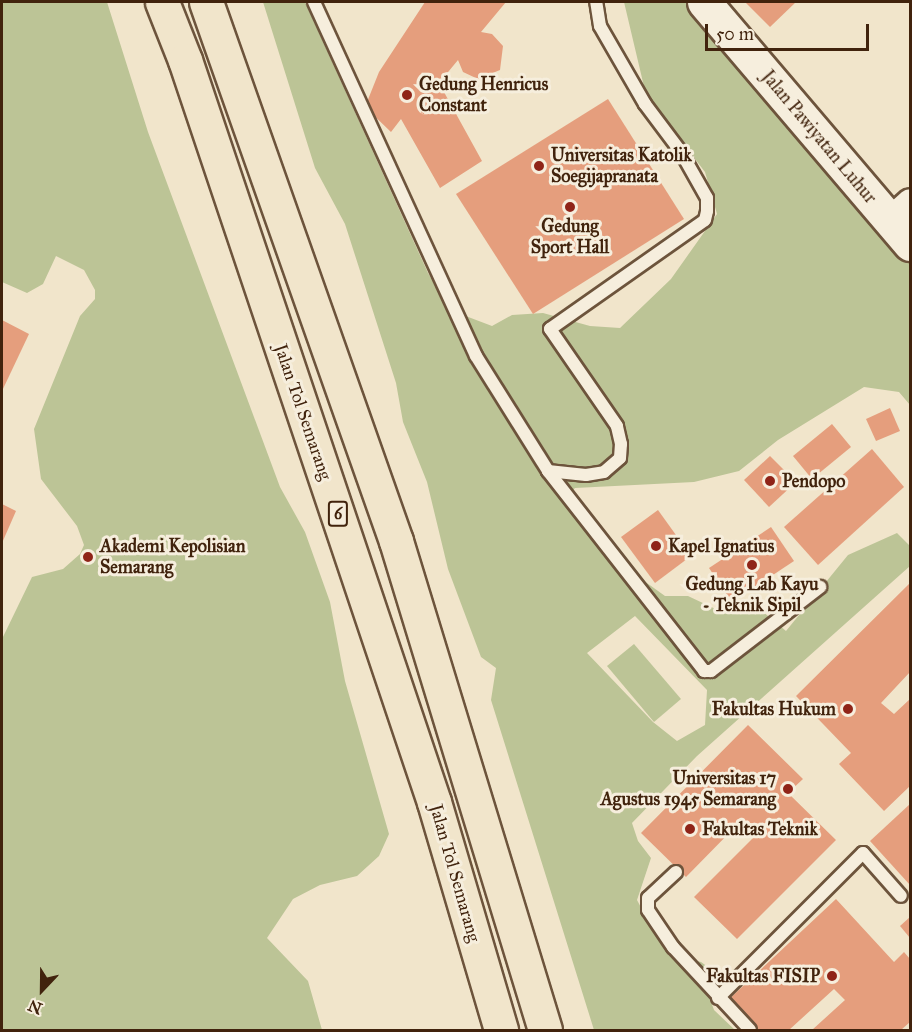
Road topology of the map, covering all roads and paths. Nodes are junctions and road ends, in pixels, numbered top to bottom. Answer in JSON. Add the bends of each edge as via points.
{"nodes":[{"id":1,"x":162,"y":2,"type":"edge"},
{"id":2,"x":206,"y":2,"type":"edge"},
{"id":3,"x":314,"y":2,"type":"edge"},
{"id":4,"x":596,"y":2,"type":"edge"},
{"id":5,"x":704,"y":2,"type":"edge"},
{"id":6,"x":900,"y":211,"type":"edge"},
{"id":7,"x":910,"y":244,"type":"edge"},
{"id":8,"x":548,"y":471,"type":"junction"},
{"id":9,"x":820,"y":587,"type":"dead end"},
{"id":10,"x":676,"y":872,"type":"dead end"},
{"id":11,"x":901,"y":896,"type":"dead end"},
{"id":12,"x":718,"y":998,"type":"junction"},
{"id":13,"x":501,"y":1030,"type":"edge"},
{"id":14,"x":545,"y":1030,"type":"edge"},
{"id":15,"x":750,"y":1030,"type":"edge"}],
"edges":[{"from":1,"to":13,"type":"highway","name":"Jalan Tol Semarang","number":"6","via":[[185,60],[434,802]]},
{"from":2,"to":14,"type":"highway","via":[[396,541]]},
{"from":3,"to":8,"type":"lane","via":[[476,356]]},
{"from":4,"to":8,"type":"lane","via":[[600,26],[645,104],[681,152],[707,198],[707,211],[705,220],[550,329],[617,426],[621,444],[620,458],[604,472],[586,475]]},
{"from":5,"to":6,"type":"main road","name":"Jalan Pawiyatan Luhur"},
{"from":6,"to":7,"type":"main road","name":"Jalan Pawiyatan Luhur"},
{"from":8,"to":9,"type":"lane","via":[[706,672]]},
{"from":10,"to":12,"type":"lane","via":[[648,898],[647,907],[673,947]]},
{"from":11,"to":12,"type":"lane","via":[[866,854],[861,855]]},
{"from":12,"to":15,"type":"lane"}]}
